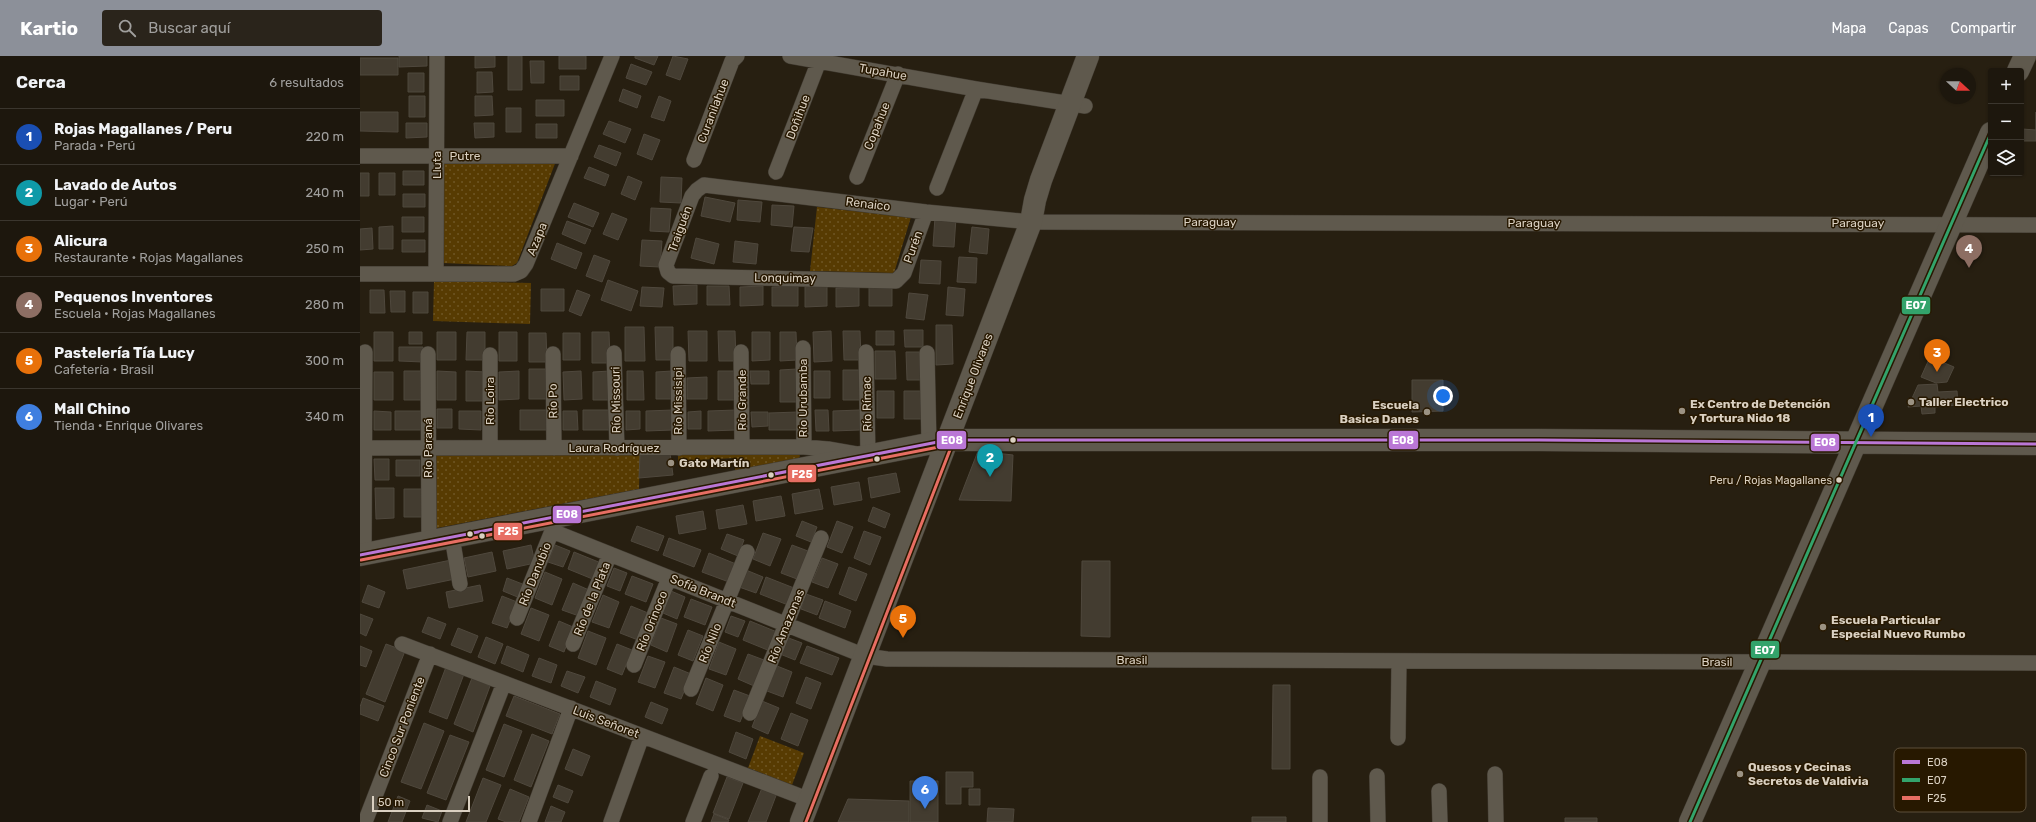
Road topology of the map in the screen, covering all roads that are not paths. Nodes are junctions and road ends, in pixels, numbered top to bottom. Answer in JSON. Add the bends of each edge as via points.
{"nodes":[{"id":1,"x":437,"y":56,"type":"edge"},
{"id":2,"x":612,"y":56,"type":"edge"},
{"id":3,"x":790,"y":56,"type":"edge"},
{"id":4,"x":1088,"y":56,"type":"edge"},
{"id":5,"x":1103,"y":56,"type":"edge"},
{"id":6,"x":2025,"y":56,"type":"edge"},
{"id":7,"x":735,"y":58,"type":"edge"},
{"id":8,"x":819,"y":62,"type":"junction"},
{"id":9,"x":2019,"y":68,"type":"edge"},
{"id":10,"x":898,"y":74,"type":"junction"},
{"id":11,"x":976,"y":89,"type":"junction"},
{"id":12,"x":1077,"y":105,"type":"junction"},
{"id":13,"x":1988,"y":140,"type":"edge"},
{"id":14,"x":360,"y":156,"type":"edge"},
{"id":15,"x":437,"y":156,"type":"junction"},
{"id":16,"x":571,"y":156,"type":"junction"},
{"id":17,"x":694,"y":160,"type":"dead end"},
{"id":18,"x":776,"y":172,"type":"dead end"},
{"id":19,"x":857,"y":177,"type":"dead end"},
{"id":20,"x":704,"y":185,"type":"joint"},
{"id":21,"x":937,"y":188,"type":"dead end"},
{"id":22,"x":926,"y":212,"type":"junction"},
{"id":23,"x":1031,"y":222,"type":"junction"},
{"id":24,"x":1952,"y":224,"type":"junction"},
{"id":25,"x":2036,"y":224,"type":"edge"},
{"id":26,"x":360,"y":274,"type":"edge"},
{"id":27,"x":436,"y":274,"type":"junction"},
{"id":28,"x":673,"y":276,"type":"joint"},
{"id":29,"x":896,"y":281,"type":"joint"},
{"id":30,"x":803,"y":348,"type":"dead end"},
{"id":31,"x":365,"y":352,"type":"dead end"},
{"id":32,"x":741,"y":352,"type":"dead end"},
{"id":33,"x":866,"y":352,"type":"dead end"},
{"id":34,"x":614,"y":353,"type":"dead end"},
{"id":35,"x":927,"y":353,"type":"dead end"},
{"id":36,"x":428,"y":354,"type":"dead end"},
{"id":37,"x":553,"y":354,"type":"dead end"},
{"id":38,"x":678,"y":354,"type":"dead end"},
{"id":39,"x":490,"y":355,"type":"dead end"},
{"id":40,"x":939,"y":442,"type":"junction"},
{"id":41,"x":1856,"y":443,"type":"junction"},
{"id":42,"x":2036,"y":444,"type":"edge"},
{"id":43,"x":742,"y":447,"type":"junction"},
{"id":44,"x":804,"y":447,"type":"junction"},
{"id":45,"x":362,"y":448,"type":"edge"},
{"id":46,"x":428,"y":448,"type":"junction"},
{"id":47,"x":490,"y":448,"type":"junction"},
{"id":48,"x":554,"y":448,"type":"junction"},
{"id":49,"x":617,"y":448,"type":"junction"},
{"id":50,"x":678,"y":448,"type":"junction"},
{"id":51,"x":868,"y":456,"type":"junction"},
{"id":52,"x":551,"y":524,"type":"junction"},
{"id":53,"x":452,"y":537,"type":"junction"},
{"id":54,"x":821,"y":538,"type":"dead end"},
{"id":55,"x":428,"y":542,"type":"junction"},
{"id":56,"x":747,"y":552,"type":"dead end"},
{"id":57,"x":362,"y":554,"type":"edge"},
{"id":58,"x":610,"y":554,"type":"junction"},
{"id":59,"x":669,"y":578,"type":"junction"},
{"id":60,"x":460,"y":584,"type":"dead end"},
{"id":61,"x":727,"y":601,"type":"junction"},
{"id":62,"x":517,"y":618,"type":"dead end"},
{"id":63,"x":786,"y":624,"type":"junction"},
{"id":64,"x":402,"y":644,"type":"dead end"},
{"id":65,"x":573,"y":644,"type":"dead end"},
{"id":66,"x":430,"y":654,"type":"junction"},
{"id":67,"x":865,"y":656,"type":"junction"},
{"id":68,"x":1399,"y":661,"type":"junction"},
{"id":69,"x":1760,"y":662,"type":"junction"},
{"id":70,"x":2036,"y":663,"type":"edge"},
{"id":71,"x":634,"y":665,"type":"dead end"},
{"id":72,"x":504,"y":683,"type":"junction"},
{"id":73,"x":692,"y":689,"type":"dead end"},
{"id":74,"x":571,"y":708,"type":"junction"},
{"id":75,"x":750,"y":713,"type":"dead end"},
{"id":76,"x":642,"y":736,"type":"junction"},
{"id":77,"x":1398,"y":738,"type":"dead end"},
{"id":78,"x":1495,"y":774,"type":"dead end"},
{"id":79,"x":711,"y":776,"type":"dead end"},
{"id":80,"x":1377,"y":776,"type":"dead end"},
{"id":81,"x":1320,"y":777,"type":"dead end"},
{"id":82,"x":1439,"y":791,"type":"dead end"},
{"id":83,"x":810,"y":800,"type":"junction"},
{"id":84,"x":365,"y":822,"type":"edge"},
{"id":85,"x":450,"y":822,"type":"edge"},
{"id":86,"x":529,"y":822,"type":"edge"},
{"id":87,"x":611,"y":822,"type":"edge"},
{"id":88,"x":694,"y":822,"type":"edge"},
{"id":89,"x":801,"y":822,"type":"edge"},
{"id":90,"x":1320,"y":822,"type":"edge"},
{"id":91,"x":1378,"y":822,"type":"edge"},
{"id":92,"x":1440,"y":822,"type":"edge"},
{"id":93,"x":1496,"y":822,"type":"edge"},
{"id":94,"x":1690,"y":822,"type":"edge"}],
"edges":[{"from":1,"to":15,"type":"street","name":"Lluta"},
{"from":2,"to":16,"type":"street","name":"Azapa"},
{"from":3,"to":8,"type":"street","name":"Tupahue"},
{"from":4,"to":12,"type":"street","name":"Enrique Olivares"},
{"from":5,"to":12,"type":"street","name":"Enrique Olivares"},
{"from":6,"to":9,"type":"street"},
{"from":7,"to":17,"type":"street","name":"Curanilahue"},
{"from":8,"to":10,"type":"street","name":"Tupahue"},
{"from":8,"to":18,"type":"street","name":"Doñihue"},
{"from":10,"to":11,"type":"street","name":"Tupahue"},
{"from":10,"to":19,"type":"street","name":"Copahue"},
{"from":11,"to":12,"type":"street","name":"Tupahue"},
{"from":11,"to":21,"type":"street"},
{"from":12,"to":23,"type":"street","name":"Enrique Olivares","via":[[1054,185]]},
{"from":13,"to":24,"type":"street"},
{"from":14,"to":15,"type":"street","name":"Putre"},
{"from":15,"to":16,"type":"street","name":"Putre"},
{"from":15,"to":27,"type":"street","name":"Lluta"},
{"from":16,"to":27,"type":"street","name":"Azapa","via":[[521,271],[514,274]]},
{"from":20,"to":22,"type":"street","name":"Renaico"},
{"from":20,"to":28,"type":"street","name":"Traiguén","via":[[692,196],[666,265],[668,272]]},
{"from":22,"to":23,"type":"street","name":"Renaico"},
{"from":22,"to":29,"type":"street","name":"Purén","via":[[904,273]]},
{"from":23,"to":24,"type":"street","name":"Paraguay"},
{"from":23,"to":40,"type":"street","name":"Enrique Olivares"},
{"from":24,"to":25,"type":"street","name":"Paraguay"},
{"from":24,"to":41,"type":"street"},
{"from":26,"to":27,"type":"street","name":"Azapa"},
{"from":28,"to":29,"type":"street","name":"Lonquimay"},
{"from":30,"to":44,"type":"street","name":"Río Urubamba"},
{"from":31,"to":45,"type":"street"},
{"from":32,"to":43,"type":"street","name":"Río Grande"},
{"from":33,"to":51,"type":"street","name":"Río Rímac"},
{"from":34,"to":49,"type":"street","name":"Río Missouri"},
{"from":35,"to":40,"type":"street"},
{"from":36,"to":46,"type":"street","name":"Río Paraná"},
{"from":37,"to":48,"type":"street","name":"Río Po"},
{"from":38,"to":50,"type":"street","name":"Río Missisipi"},
{"from":39,"to":47,"type":"street","name":"Río Loira"},
{"from":40,"to":41,"type":"street","via":[[1547,440]]},
{"from":40,"to":51,"type":"street"},
{"from":40,"to":67,"type":"street","name":"Enrique Olivares"},
{"from":41,"to":42,"type":"street"},
{"from":41,"to":69,"type":"street"},
{"from":43,"to":44,"type":"street","name":"Laura Rodríguez"},
{"from":43,"to":50,"type":"street","name":"Laura Rodríguez"},
{"from":44,"to":51,"type":"street","name":"Laura Rodríguez","via":[[834,449]]},
{"from":45,"to":46,"type":"street","name":"Laura Rodríguez"},
{"from":45,"to":57,"type":"street"},
{"from":46,"to":47,"type":"street","name":"Laura Rodríguez"},
{"from":46,"to":55,"type":"street","name":"Río Paraná"},
{"from":47,"to":48,"type":"street","name":"Laura Rodríguez"},
{"from":48,"to":49,"type":"street","name":"Laura Rodríguez"},
{"from":49,"to":50,"type":"street","name":"Laura Rodríguez"},
{"from":51,"to":52,"type":"street"},
{"from":52,"to":53,"type":"street"},
{"from":52,"to":58,"type":"street","name":"Sofía Brandt"},
{"from":52,"to":62,"type":"street","name":"Río Danubio"},
{"from":53,"to":55,"type":"street"},
{"from":53,"to":60,"type":"street"},
{"from":54,"to":63,"type":"street","name":"Río Amazonas"},
{"from":55,"to":57,"type":"street"},
{"from":56,"to":61,"type":"street","name":"Río Nilo"},
{"from":58,"to":59,"type":"street","name":"Sofía Brandt"},
{"from":58,"to":65,"type":"street","name":"Río de la Plata"},
{"from":59,"to":61,"type":"street","name":"Sofía Brandt"},
{"from":59,"to":71,"type":"street","name":"Río Orinoco"},
{"from":61,"to":63,"type":"street","name":"Sofía Brandt"},
{"from":61,"to":73,"type":"street","name":"Río Nilo"},
{"from":63,"to":67,"type":"street","name":"Sofía Brandt"},
{"from":63,"to":75,"type":"street","name":"Río Amazonas"},
{"from":64,"to":66,"type":"street","name":"Luis Señoret"},
{"from":66,"to":72,"type":"street","name":"Luis Señoret"},
{"from":66,"to":84,"type":"street","name":"Cinco Sur Poniente"},
{"from":67,"to":68,"type":"street","name":"Brasil","via":[[887,659]]},
{"from":67,"to":83,"type":"street","name":"Enrique Olivares"},
{"from":68,"to":69,"type":"street","name":"Brasil"},
{"from":68,"to":77,"type":"street"},
{"from":69,"to":70,"type":"street","name":"Brasil"},
{"from":69,"to":94,"type":"street"},
{"from":72,"to":74,"type":"street","name":"Luis Señoret"},
{"from":72,"to":85,"type":"street"},
{"from":74,"to":76,"type":"street","name":"Luis Señoret"},
{"from":74,"to":86,"type":"street"},
{"from":76,"to":83,"type":"street","name":"Luis Señoret"},
{"from":76,"to":87,"type":"street"},
{"from":78,"to":93,"type":"street"},
{"from":79,"to":88,"type":"street"},
{"from":80,"to":91,"type":"street"},
{"from":81,"to":90,"type":"street"},
{"from":82,"to":92,"type":"street"},
{"from":83,"to":89,"type":"street","name":"Enrique Olivares"}]}
